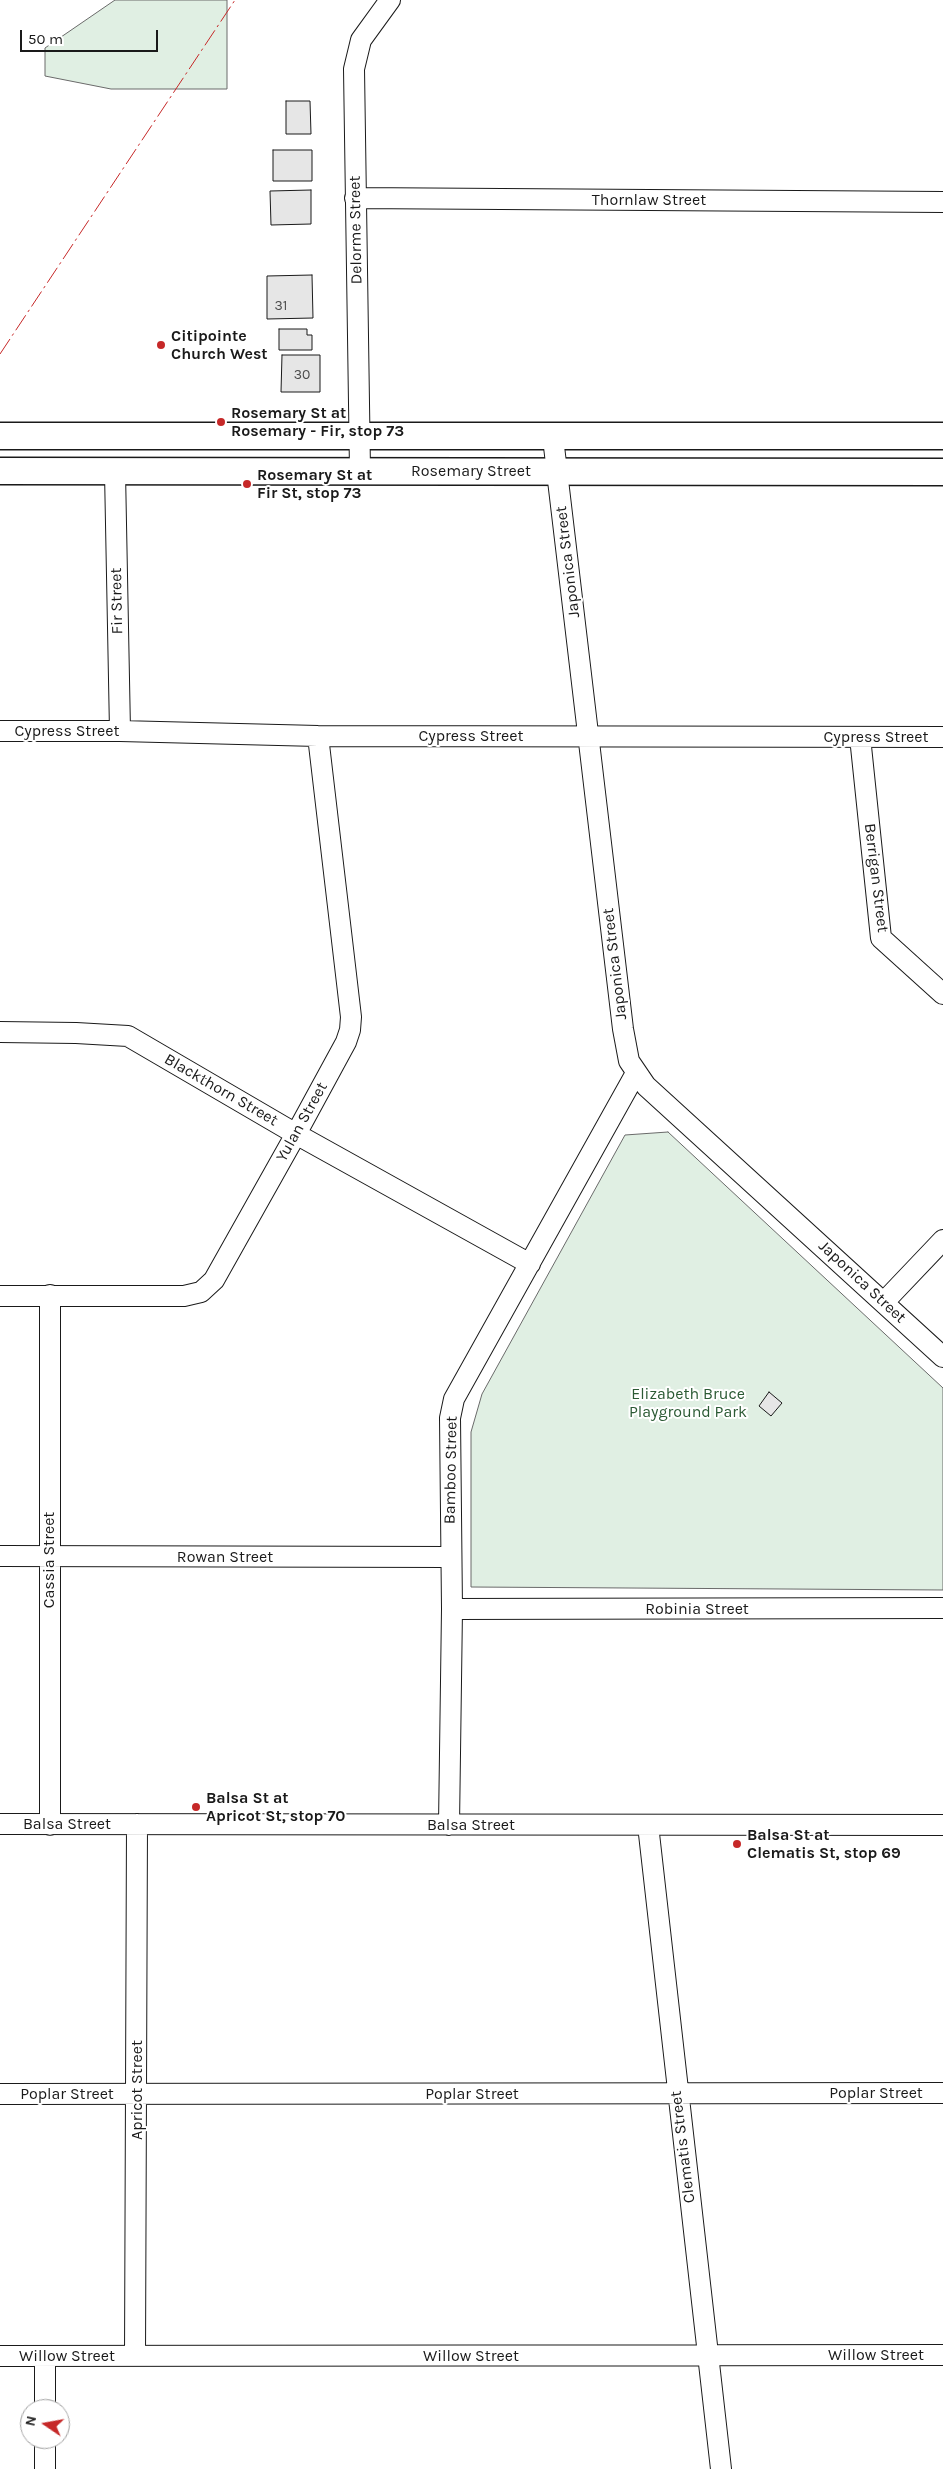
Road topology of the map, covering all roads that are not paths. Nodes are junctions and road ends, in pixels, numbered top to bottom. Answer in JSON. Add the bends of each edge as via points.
{"nodes":[{"id":1,"x":390,"y":0,"type":"edge"},
{"id":2,"x":355,"y":198,"type":"junction"},
{"id":3,"x":943,"y":202,"type":"edge"},
{"id":4,"x":0,"y":436,"type":"edge"},
{"id":5,"x":360,"y":436,"type":"junction"},
{"id":6,"x":943,"y":436,"type":"edge"},
{"id":7,"x":553,"y":438,"type":"junction"},
{"id":8,"x":360,"y":470,"type":"junction"},
{"id":9,"x":0,"y":472,"type":"edge"},
{"id":10,"x":115,"y":472,"type":"junction"},
{"id":11,"x":557,"y":472,"type":"junction"},
{"id":12,"x":943,"y":472,"type":"edge"},
{"id":13,"x":0,"y":731,"type":"edge"},
{"id":14,"x":120,"y":731,"type":"junction"},
{"id":15,"x":318,"y":736,"type":"junction"},
{"id":16,"x":589,"y":736,"type":"junction"},
{"id":17,"x":860,"y":737,"type":"junction"},
{"id":18,"x":943,"y":737,"type":"edge"},
{"id":19,"x":943,"y":994,"type":"edge"},
{"id":20,"x":0,"y":1032,"type":"edge"},
{"id":21,"x":636,"y":1073,"type":"junction"},
{"id":22,"x":296,"y":1134,"type":"junction"},
{"id":23,"x":943,"y":1240,"type":"edge"},
{"id":24,"x":530,"y":1264,"type":"junction"},
{"id":25,"x":50,"y":1295,"type":"junction"},
{"id":26,"x":0,"y":1296,"type":"edge"},
{"id":27,"x":884,"y":1302,"type":"junction"},
{"id":28,"x":943,"y":1357,"type":"edge"},
{"id":29,"x":0,"y":1556,"type":"edge"},
{"id":30,"x":49,"y":1556,"type":"junction"},
{"id":31,"x":450,"y":1557,"type":"junction"},
{"id":32,"x":943,"y":1608,"type":"edge"},
{"id":33,"x":452,"y":1609,"type":"junction"},
{"id":34,"x":0,"y":1824,"type":"edge"},
{"id":35,"x":137,"y":1824,"type":"junction"},
{"id":36,"x":50,"y":1825,"type":"junction"},
{"id":37,"x":449,"y":1825,"type":"junction"},
{"id":38,"x":648,"y":1825,"type":"junction"},
{"id":39,"x":943,"y":1825,"type":"edge"},
{"id":40,"x":943,"y":2093,"type":"edge"},
{"id":41,"x":0,"y":2094,"type":"edge"},
{"id":42,"x":137,"y":2094,"type":"junction"},
{"id":43,"x":677,"y":2094,"type":"junction"},
{"id":44,"x":943,"y":2355,"type":"edge"},
{"id":45,"x":0,"y":2356,"type":"edge"},
{"id":46,"x":45,"y":2356,"type":"junction"},
{"id":47,"x":135,"y":2356,"type":"junction"},
{"id":48,"x":707,"y":2356,"type":"junction"},
{"id":49,"x":45,"y":2399,"type":"edge"},
{"id":50,"x":45,"y":2449,"type":"edge"},
{"id":51,"x":46,"y":2469,"type":"edge"},
{"id":52,"x":720,"y":2469,"type":"edge"}],
"edges":[{"from":1,"to":2,"type":"street","name":"Delorme Street","via":[[361,40],[354,69]]},
{"from":2,"to":3,"type":"street","name":"Thornlaw Street"},
{"from":2,"to":5,"type":"street","name":"Delorme Street"},
{"from":4,"to":5,"type":"main road","name":"Rosemary Street"},
{"from":5,"to":7,"type":"main road","name":"Rosemary Street"},
{"from":5,"to":8,"type":"street","name":"Delorme Street"},
{"from":6,"to":7,"type":"main road","name":"Rosemary Street"},
{"from":7,"to":11,"type":"street","name":"Japonica Street"},
{"from":8,"to":10,"type":"main road","name":"Rosemary Street"},
{"from":8,"to":11,"type":"main road","name":"Rosemary Street"},
{"from":9,"to":10,"type":"main road","name":"Rosemary Street"},
{"from":10,"to":14,"type":"street","name":"Fir Street"},
{"from":11,"to":12,"type":"main road","name":"Rosemary Street"},
{"from":11,"to":16,"type":"street","name":"Japonica Street"},
{"from":13,"to":14,"type":"street","name":"Cypress Street"},
{"from":14,"to":15,"type":"street","name":"Cypress Street"},
{"from":15,"to":16,"type":"street","name":"Cypress Street"},
{"from":15,"to":22,"type":"street","name":"Yulan Street","via":[[351,1017],[346,1042]]},
{"from":16,"to":17,"type":"street","name":"Cypress Street"},
{"from":16,"to":21,"type":"street","name":"Japonica Street","via":[[623,1028],[629,1061]]},
{"from":17,"to":18,"type":"street","name":"Cypress Street"},
{"from":17,"to":19,"type":"street","name":"Berrigan Street","via":[[881,938]]},
{"from":20,"to":22,"type":"street","name":"Blackthorn Street","via":[[128,1036]]},
{"from":21,"to":24,"type":"street","name":"Bamboo Street"},
{"from":21,"to":27,"type":"street","name":"Japonica Street","via":[[646,1086]]},
{"from":22,"to":24,"type":"street","name":"Blackthorn Street"},
{"from":22,"to":25,"type":"street","name":"Yulan Street","via":[[214,1280],[201,1292],[184,1296]]},
{"from":23,"to":27,"type":"street"},
{"from":24,"to":31,"type":"street","name":"Bamboo Street","via":[[454,1399],[450,1418]]},
{"from":25,"to":26,"type":"street","name":"Yulan Street"},
{"from":25,"to":30,"type":"street","name":"Cassia Street"},
{"from":27,"to":28,"type":"street","name":"Japonica Street"},
{"from":29,"to":30,"type":"street","name":"Rowan Street"},
{"from":30,"to":31,"type":"street","name":"Rowan Street"},
{"from":30,"to":36,"type":"street","name":"Cassia Street"},
{"from":31,"to":33,"type":"street","name":"Bamboo Street"},
{"from":32,"to":33,"type":"street","name":"Robinia Street"},
{"from":33,"to":37,"type":"street","name":"Bamboo Street"},
{"from":34,"to":36,"type":"street","name":"Balsa Street"},
{"from":35,"to":36,"type":"street","name":"Balsa Street"},
{"from":35,"to":37,"type":"street","name":"Balsa Street"},
{"from":35,"to":42,"type":"street","name":"Apricot Street"},
{"from":37,"to":38,"type":"street","name":"Balsa Street"},
{"from":38,"to":39,"type":"street","name":"Balsa Street"},
{"from":38,"to":43,"type":"street","name":"Clematis Street"},
{"from":40,"to":43,"type":"street","name":"Poplar Street"},
{"from":41,"to":42,"type":"street","name":"Poplar Street"},
{"from":42,"to":43,"type":"street","name":"Poplar Street"},
{"from":42,"to":47,"type":"street","name":"Apricot Street"},
{"from":43,"to":48,"type":"street","name":"Clematis Street"},
{"from":44,"to":48,"type":"street","name":"Willow Street"},
{"from":45,"to":46,"type":"street","name":"Willow Street"},
{"from":46,"to":47,"type":"street","name":"Willow Street"},
{"from":46,"to":49,"type":"street"},
{"from":47,"to":48,"type":"street","name":"Willow Street"},
{"from":48,"to":52,"type":"street","name":"Clematis Street"},
{"from":50,"to":51,"type":"street"}]}
